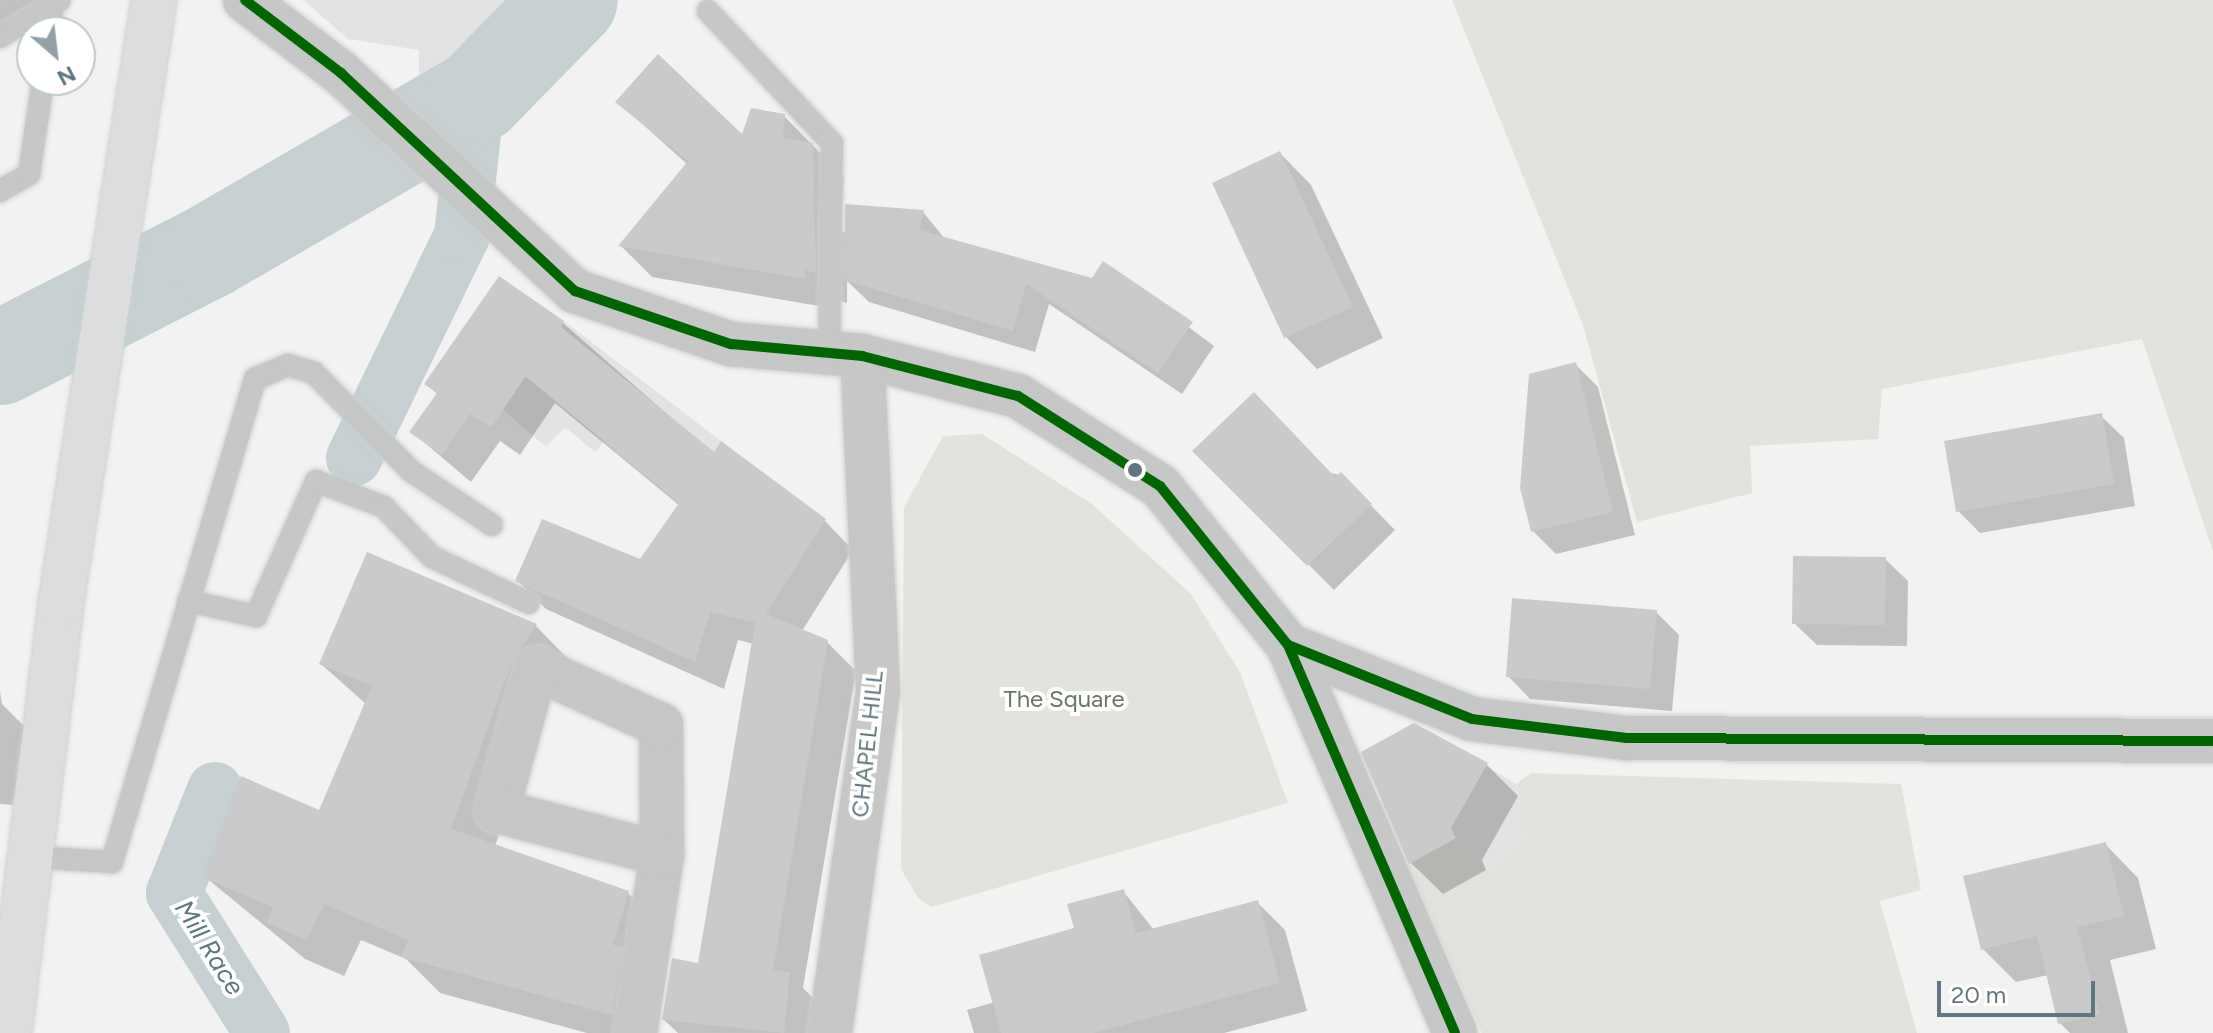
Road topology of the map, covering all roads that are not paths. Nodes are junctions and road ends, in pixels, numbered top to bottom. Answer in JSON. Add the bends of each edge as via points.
{"nodes":[{"id":1,"x":154,"y":0,"type":"edge"},
{"id":2,"x":245,"y":0,"type":"edge"},
{"id":3,"x":56,"y":2,"type":"edge"},
{"id":4,"x":708,"y":11,"type":"dead end"},
{"id":5,"x":0,"y":37,"type":"edge"},
{"id":6,"x":41,"y":96,"type":"edge"},
{"id":7,"x":0,"y":191,"type":"edge"},
{"id":8,"x":845,"y":355,"type":"junction"},
{"id":9,"x":492,"y":525,"type":"dead end"},
{"id":10,"x":188,"y":601,"type":"junction"},
{"id":11,"x":529,"y":603,"type":"dead end"},
{"id":12,"x":1288,"y":645,"type":"junction"},
{"id":13,"x":2213,"y":741,"type":"edge"},
{"id":14,"x":662,"y":854,"type":"junction"},
{"id":15,"x":30,"y":857,"type":"junction"},
{"id":16,"x":9,"y":1033,"type":"edge"},
{"id":17,"x":635,"y":1033,"type":"edge"},
{"id":18,"x":830,"y":1033,"type":"edge"},
{"id":19,"x":1455,"y":1033,"type":"edge"}],
"edges":[{"from":1,"to":15,"type":"main road","via":[[95,368]]},
{"from":2,"to":8,"type":"street","via":[[341,73],[575,291],[731,344]]},
{"from":3,"to":5,"type":"lane"},
{"from":4,"to":8,"type":"lane","via":[[832,143]]},
{"from":6,"to":7,"type":"lane","via":[[29,174]]},
{"from":8,"to":12,"type":"street","via":[[1018,396],[1160,486]]},
{"from":8,"to":18,"type":"street","name":"CHAPEL HILL","via":[[878,690]]},
{"from":9,"to":10,"type":"lane","via":[[389,452],[366,420],[314,373],[288,365],[255,379]]},
{"from":10,"to":11,"type":"lane","via":[[256,616],[316,481],[384,507],[432,557]]},
{"from":10,"to":15,"type":"lane","via":[[112,862]]},
{"from":12,"to":13,"type":"street","via":[[1472,719],[1626,738]]},
{"from":12,"to":19,"type":"street"},
{"from":14,"to":14,"type":"street","via":[[661,725],[536,668],[497,811]]},
{"from":14,"to":17,"type":"street"},
{"from":15,"to":16,"type":"main road"}]}
